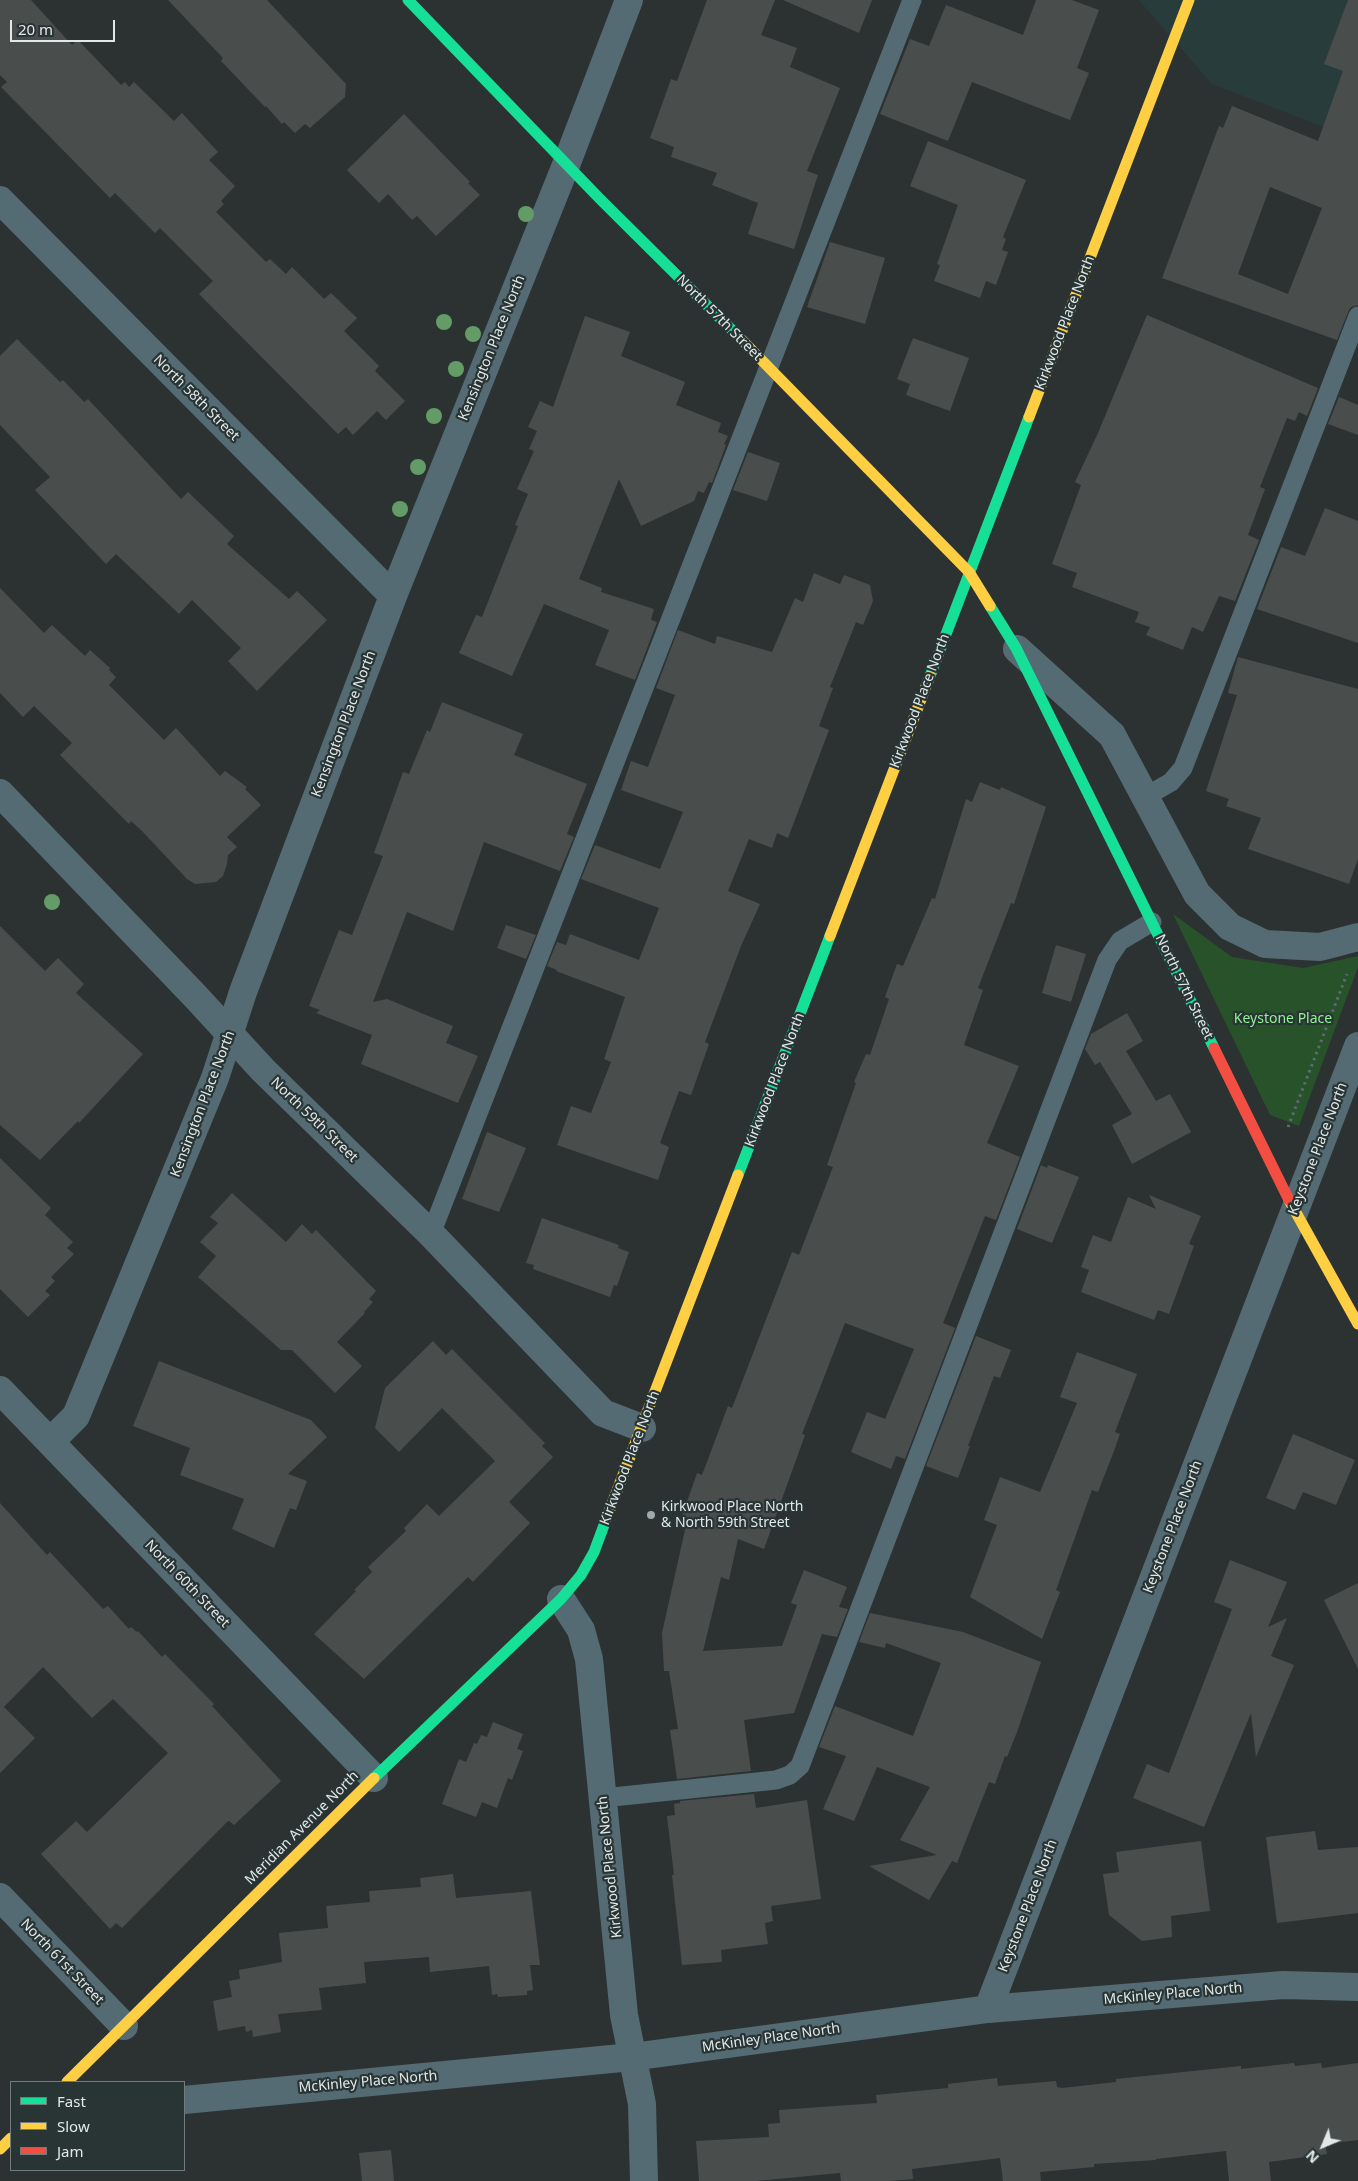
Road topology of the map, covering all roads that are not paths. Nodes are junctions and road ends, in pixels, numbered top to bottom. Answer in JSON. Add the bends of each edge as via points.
{"nodes":[{"id":1,"x":408,"y":0,"type":"edge"},
{"id":2,"x":629,"y":0,"type":"edge"},
{"id":3,"x":912,"y":0,"type":"edge"},
{"id":4,"x":1189,"y":0,"type":"edge"},
{"id":5,"x":566,"y":165,"type":"junction"},
{"id":6,"x":0,"y":200,"type":"edge"},
{"id":7,"x":1358,"y":316,"type":"edge"},
{"id":8,"x":770,"y":368,"type":"junction"},
{"id":9,"x":969,"y":572,"type":"junction"},
{"id":10,"x":392,"y":596,"type":"junction"},
{"id":11,"x":1016,"y":648,"type":"junction"},
{"id":12,"x":0,"y":794,"type":"edge"},
{"id":13,"x":1145,"y":797,"type":"junction"},
{"id":14,"x":1152,"y":922,"type":"junction"},
{"id":15,"x":1358,"y":937,"type":"edge"},
{"id":16,"x":230,"y":1034,"type":"junction"},
{"id":17,"x":1358,"y":1046,"type":"edge"},
{"id":18,"x":1294,"y":1210,"type":"junction"},
{"id":19,"x":431,"y":1234,"type":"junction"},
{"id":20,"x":1358,"y":1324,"type":"edge"},
{"id":21,"x":0,"y":1390,"type":"edge"},
{"id":22,"x":642,"y":1428,"type":"junction"},
{"id":23,"x":50,"y":1442,"type":"junction"},
{"id":24,"x":561,"y":1599,"type":"junction"},
{"id":25,"x":374,"y":1778,"type":"junction"},
{"id":26,"x":603,"y":1798,"type":"junction"},
{"id":27,"x":0,"y":1897,"type":"edge"},
{"id":28,"x":1358,"y":1987,"type":"edge"},
{"id":29,"x":988,"y":2009,"type":"junction"},
{"id":30,"x":124,"y":2026,"type":"junction"},
{"id":31,"x":632,"y":2057,"type":"junction"},
{"id":32,"x":68,"y":2081,"type":"edge"},
{"id":33,"x":185,"y":2100,"type":"edge"},
{"id":34,"x":10,"y":2139,"type":"edge"},
{"id":35,"x":0,"y":2149,"type":"edge"},
{"id":36,"x":644,"y":2181,"type":"edge"}],
"edges":[{"from":1,"to":5,"type":"street","name":"North 57th Street"},
{"from":2,"to":5,"type":"street","name":"Kensington Place North"},
{"from":3,"to":8,"type":"lane"},
{"from":4,"to":9,"type":"street","name":"Kirkwood Place North"},
{"from":5,"to":8,"type":"street","name":"North 57th Street"},
{"from":5,"to":10,"type":"street","name":"Kensington Place North"},
{"from":6,"to":10,"type":"street","name":"North 58th Street"},
{"from":7,"to":13,"type":"lane","via":[[1183,768],[1171,782]]},
{"from":8,"to":9,"type":"street","name":"North 57th Street"},
{"from":8,"to":19,"type":"lane"},
{"from":9,"to":11,"type":"street","name":"North 57th Street"},
{"from":9,"to":22,"type":"street","name":"Kirkwood Place North"},
{"from":10,"to":16,"type":"street","name":"Kensington Place North"},
{"from":11,"to":13,"type":"street","name":"North 57th Street","via":[[1112,735]]},
{"from":11,"to":14,"type":"street","name":"North 57th Street"},
{"from":12,"to":16,"type":"street","name":"North 59th Street"},
{"from":13,"to":15,"type":"street","name":"North 57th Street","via":[[1197,894],[1230,927],[1265,944],[1320,947]]},
{"from":14,"to":18,"type":"street","name":"North 57th Street"},
{"from":14,"to":26,"type":"lane","via":[[1120,941],[1108,960],[800,1766],[790,1776],[776,1780]]},
{"from":16,"to":19,"type":"street","name":"North 59th Street"},
{"from":16,"to":23,"type":"street","name":"Kensington Place North","via":[[215,1078],[76,1416]]},
{"from":17,"to":18,"type":"street","name":"Keystone Place North"},
{"from":18,"to":20,"type":"street","name":"North 57th Street"},
{"from":18,"to":29,"type":"street","name":"Keystone Place North"},
{"from":19,"to":22,"type":"street","name":"North 59th Street","via":[[603,1413]]},
{"from":21,"to":23,"type":"street","name":"North 60th Street"},
{"from":22,"to":24,"type":"street","name":"Kirkwood Place North","via":[[594,1552],[581,1575]]},
{"from":23,"to":25,"type":"street","name":"North 60th Street"},
{"from":24,"to":25,"type":"street","name":"Meridian Avenue North"},
{"from":24,"to":26,"type":"street","name":"Kirkwood Place North","via":[[581,1630],[589,1659]]},
{"from":25,"to":30,"type":"street","name":"Meridian Avenue North"},
{"from":26,"to":31,"type":"street","name":"Kirkwood Place North","via":[[624,2015]]},
{"from":27,"to":30,"type":"street","name":"North 61st Street"},
{"from":28,"to":29,"type":"street","name":"McKinley Place North","via":[[1283,1985]]},
{"from":29,"to":31,"type":"street","name":"McKinley Place North"},
{"from":30,"to":32,"type":"street","name":"Meridian Avenue North"},
{"from":31,"to":33,"type":"street","name":"McKinley Place North"},
{"from":31,"to":36,"type":"street","name":"Kirkwood Place North","via":[[642,2104]]},
{"from":34,"to":35,"type":"street"}]}
